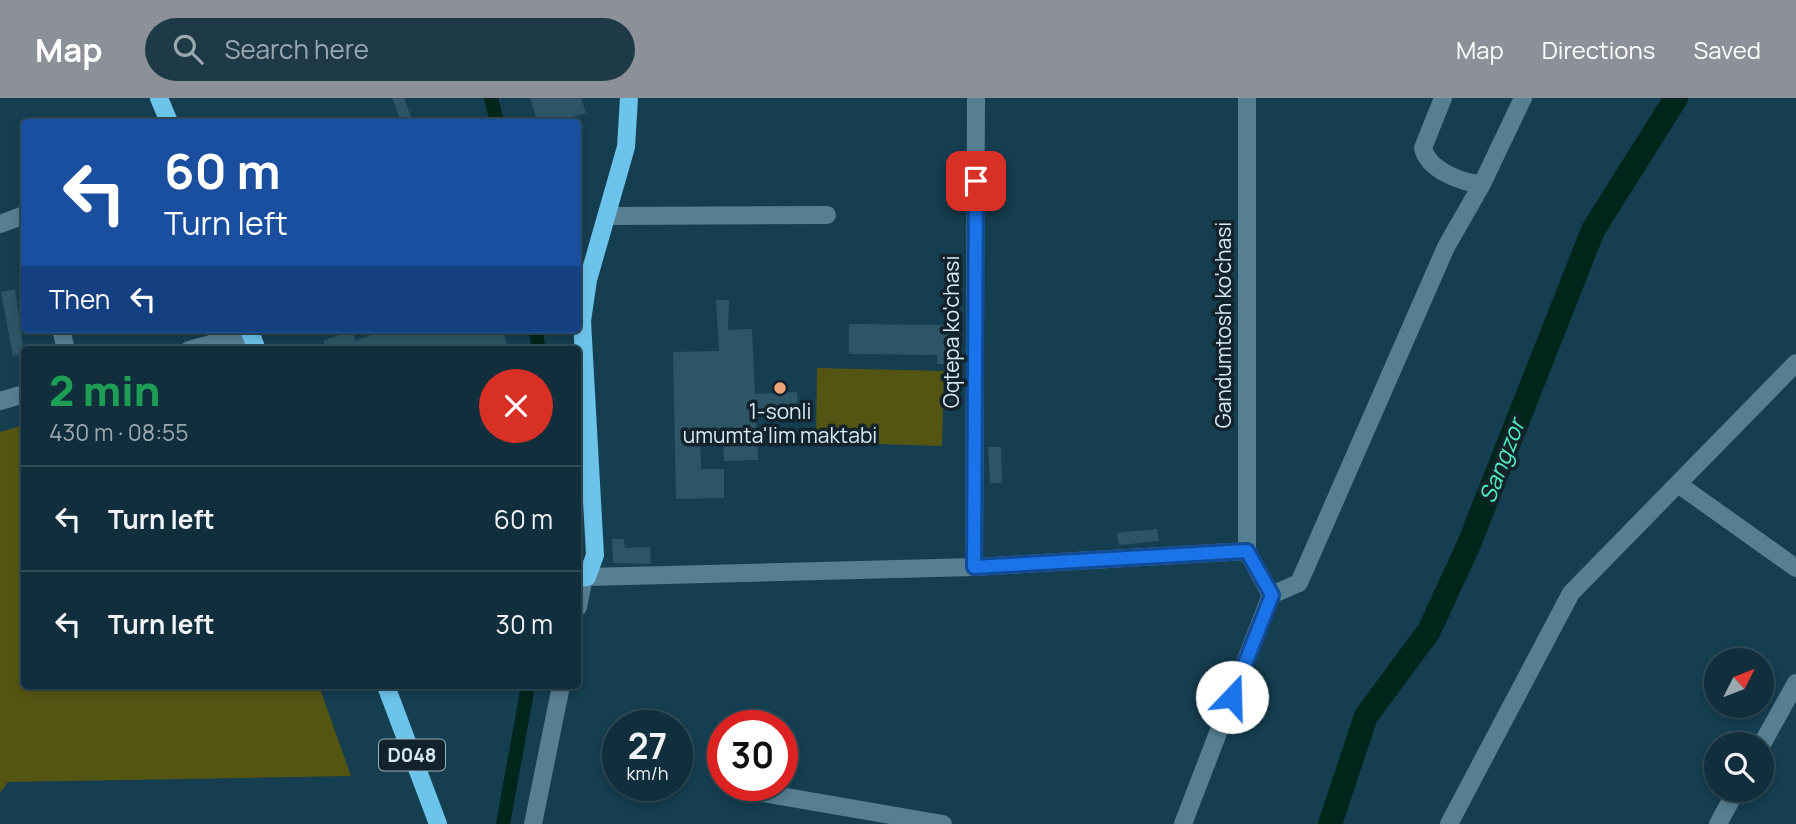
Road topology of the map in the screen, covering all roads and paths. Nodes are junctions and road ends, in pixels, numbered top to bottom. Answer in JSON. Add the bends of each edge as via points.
{"nodes":[{"id":1,"x":159,"y":98,"type":"edge"},
{"id":2,"x":629,"y":98,"type":"edge"},
{"id":3,"x":976,"y":98,"type":"edge"},
{"id":4,"x":1247,"y":98,"type":"edge"},
{"id":5,"x":1443,"y":98,"type":"edge"},
{"id":6,"x":1523,"y":98,"type":"edge"},
{"id":7,"x":168,"y":119,"type":"edge"},
{"id":8,"x":1482,"y":184,"type":"junction"},
{"id":9,"x":827,"y":215,"type":"dead end"},
{"id":10,"x":21,"y":216,"type":"edge"},
{"id":11,"x":607,"y":216,"type":"junction"},
{"id":12,"x":0,"y":224,"type":"edge"},
{"id":13,"x":252,"y":337,"type":"edge"},
{"id":14,"x":208,"y":346,"type":"edge"},
{"id":15,"x":1796,"y":363,"type":"edge"},
{"id":16,"x":21,"y":395,"type":"edge"},
{"id":17,"x":0,"y":401,"type":"edge"},
{"id":18,"x":1678,"y":484,"type":"junction"},
{"id":19,"x":1247,"y":551,"type":"junction"},
{"id":20,"x":974,"y":567,"type":"junction"},
{"id":21,"x":1796,"y":568,"type":"edge"},
{"id":22,"x":583,"y":578,"type":"edge"},
{"id":23,"x":1272,"y":595,"type":"junction"},
{"id":24,"x":1796,"y":683,"type":"edge"},
{"id":25,"x":387,"y":689,"type":"edge"},
{"id":26,"x":560,"y":689,"type":"edge"},
{"id":27,"x":1769,"y":732,"type":"edge"},
{"id":28,"x":798,"y":799,"type":"edge"},
{"id":29,"x":1730,"y":802,"type":"edge"},
{"id":30,"x":438,"y":824,"type":"edge"},
{"id":31,"x":533,"y":824,"type":"edge"},
{"id":32,"x":943,"y":824,"type":"edge"},
{"id":33,"x":1183,"y":824,"type":"edge"},
{"id":34,"x":1449,"y":824,"type":"edge"},
{"id":35,"x":1718,"y":824,"type":"edge"}],
"edges":[{"from":1,"to":7,"type":"main road"},
{"from":2,"to":11,"type":"main road","via":[[626,147]]},
{"from":3,"to":20,"type":"street","name":"Oqtepa ko'chasi"},
{"from":4,"to":19,"type":"street","name":"Gandumtosh ko'chasi"},
{"from":5,"to":8,"type":"street","via":[[1424,155],[1466,183]]},
{"from":6,"to":8,"type":"street"},
{"from":8,"to":23,"type":"street","via":[[1446,247],[1299,583]]},
{"from":9,"to":11,"type":"street"},
{"from":10,"to":12,"type":"street"},
{"from":11,"to":22,"type":"main road","via":[[588,280],[582,321],[595,555]]},
{"from":13,"to":14,"type":"street"},
{"from":15,"to":18,"type":"street"},
{"from":16,"to":17,"type":"street"},
{"from":18,"to":21,"type":"street"},
{"from":18,"to":34,"type":"street","via":[[1571,593]]},
{"from":19,"to":20,"type":"street"},
{"from":19,"to":23,"type":"street"},
{"from":20,"to":22,"type":"street"},
{"from":23,"to":33,"type":"street"},
{"from":24,"to":27,"type":"street"},
{"from":25,"to":30,"type":"main road","number":"D048"},
{"from":26,"to":31,"type":"street"},
{"from":28,"to":32,"type":"street"},
{"from":29,"to":35,"type":"street"}]}
